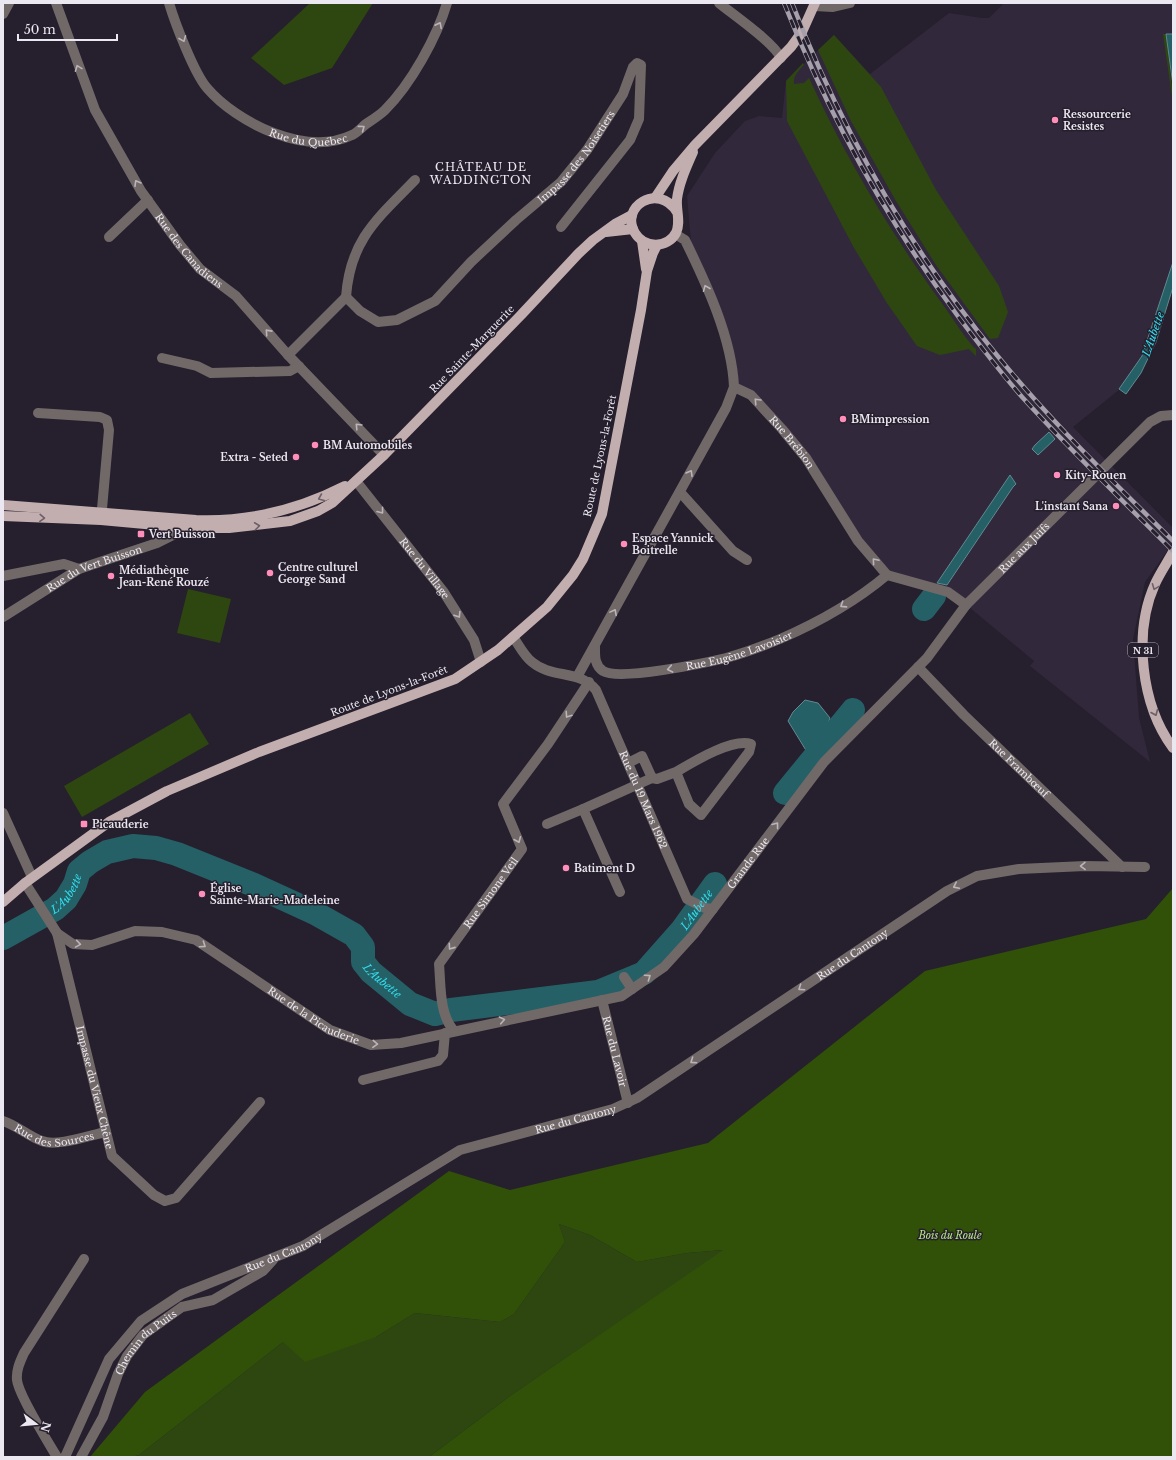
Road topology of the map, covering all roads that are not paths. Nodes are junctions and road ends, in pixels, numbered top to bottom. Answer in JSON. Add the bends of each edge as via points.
{"nodes":[{"id":1,"x":9,"y":3,"type":"edge"},
{"id":2,"x":56,"y":3,"type":"edge"},
{"id":3,"x":169,"y":3,"type":"edge"},
{"id":4,"x":447,"y":3,"type":"edge"},
{"id":5,"x":719,"y":3,"type":"edge"},
{"id":6,"x":850,"y":3,"type":"edge"},
{"id":7,"x":815,"y":4,"type":"edge"},
{"id":8,"x":3,"y":14,"type":"edge"},
{"id":9,"x":781,"y":58,"type":"junction"},
{"id":10,"x":696,"y":145,"type":"junction"},
{"id":11,"x":415,"y":180,"type":"dead end"},
{"id":12,"x":655,"y":198,"type":"junction"},
{"id":13,"x":148,"y":200,"type":"junction"},
{"id":14,"x":677,"y":212,"type":"junction"},
{"id":15,"x":632,"y":215,"type":"junction"},
{"id":16,"x":561,"y":227,"type":"dead end"},
{"id":17,"x":633,"y":230,"type":"junction"},
{"id":18,"x":604,"y":233,"type":"junction"},
{"id":19,"x":675,"y":234,"type":"junction"},
{"id":20,"x":109,"y":237,"type":"dead end"},
{"id":21,"x":642,"y":241,"type":"junction"},
{"id":22,"x":657,"y":245,"type":"junction"},
{"id":23,"x":647,"y":271,"type":"junction"},
{"id":24,"x":346,"y":298,"type":"junction"},
{"id":25,"x":288,"y":354,"type":"junction"},
{"id":26,"x":162,"y":358,"type":"dead end"},
{"id":27,"x":299,"y":366,"type":"junction"},
{"id":28,"x":734,"y":387,"type":"junction"},
{"id":29,"x":38,"y":413,"type":"dead end"},
{"id":30,"x":1173,"y":415,"type":"edge"},
{"id":31,"x":384,"y":455,"type":"junction"},
{"id":32,"x":356,"y":481,"type":"junction"},
{"id":33,"x":680,"y":492,"type":"junction"},
{"id":34,"x":3,"y":505,"type":"edge"},
{"id":35,"x":3,"y":516,"type":"edge"},
{"id":36,"x":101,"y":516,"type":"junction"},
{"id":37,"x":176,"y":521,"type":"junction"},
{"id":38,"x":1173,"y":552,"type":"edge"},
{"id":39,"x":747,"y":560,"type":"dead end"},
{"id":40,"x":79,"y":569,"type":"junction"},
{"id":41,"x":887,"y":575,"type":"junction"},
{"id":42,"x":3,"y":576,"type":"edge"},
{"id":43,"x":966,"y":605,"type":"junction"},
{"id":44,"x":3,"y":617,"type":"edge"},
{"id":45,"x":513,"y":637,"type":"junction"},
{"id":46,"x":596,"y":646,"type":"junction"},
{"id":47,"x":481,"y":662,"type":"junction"},
{"id":48,"x":918,"y":667,"type":"junction"},
{"id":49,"x":577,"y":677,"type":"junction"},
{"id":50,"x":589,"y":682,"type":"junction"},
{"id":51,"x":1173,"y":748,"type":"edge"},
{"id":52,"x":628,"y":763,"type":"junction"},
{"id":53,"x":676,"y":772,"type":"junction"},
{"id":54,"x":652,"y":778,"type":"junction"},
{"id":55,"x":636,"y":786,"type":"junction"},
{"id":56,"x":583,"y":809,"type":"junction"},
{"id":57,"x":3,"y":813,"type":"edge"},
{"id":58,"x":547,"y":824,"type":"dead end"},
{"id":59,"x":1122,"y":867,"type":"junction"},
{"id":60,"x":1145,"y":867,"type":"dead end"},
{"id":61,"x":29,"y":880,"type":"junction"},
{"id":62,"x":620,"y":892,"type":"dead end"},
{"id":63,"x":5,"y":898,"type":"edge"},
{"id":64,"x":709,"y":908,"type":"junction"},
{"id":65,"x":57,"y":933,"type":"junction"},
{"id":66,"x":624,"y":977,"type":"dead end"},
{"id":67,"x":632,"y":989,"type":"junction"},
{"id":68,"x":602,"y":1000,"type":"junction"},
{"id":69,"x":449,"y":1029,"type":"junction"},
{"id":70,"x":363,"y":1080,"type":"dead end"},
{"id":71,"x":260,"y":1102,"type":"dead end"},
{"id":72,"x":628,"y":1103,"type":"junction"},
{"id":73,"x":3,"y":1121,"type":"edge"},
{"id":74,"x":106,"y":1132,"type":"junction"},
{"id":75,"x":273,"y":1258,"type":"junction"},
{"id":76,"x":84,"y":1259,"type":"dead end"},
{"id":77,"x":56,"y":1457,"type":"edge"},
{"id":78,"x":65,"y":1457,"type":"edge"},
{"id":79,"x":81,"y":1457,"type":"edge"}],
"edges":[{"from":1,"to":8,"type":"street"},
{"from":13,"to":2,"type":"street","name":"Rue des Canadiens","one_way":true,"via":[[95,110]]},
{"from":3,"to":4,"type":"street","name":"Rue du Québec","one_way":true,"via":[[200,76],[207,88],[221,102],[247,120],[284,137],[314,142],[352,135],[385,110],[422,58]]},
{"from":5,"to":9,"type":"street","via":[[770,45]]},
{"from":6,"to":7,"type":"street","via":[[833,7]]},
{"from":7,"to":9,"type":"main road","via":[[802,32]]},
{"from":9,"to":10,"type":"main road"},
{"from":10,"to":12,"type":"main road","via":[[673,171]]},
{"from":10,"to":14,"type":"main road","via":[[682,179]]},
{"from":11,"to":24,"type":"street","via":[[373,223],[354,254],[347,278]]},
{"from":12,"to":14,"type":"main road","via":[[668,202]]},
{"from":12,"to":15,"type":"main road","via":[[643,201]]},
{"from":13,"to":20,"type":"street"},
{"from":25,"to":13,"type":"street","name":"Rue des Canadiens","one_way":true,"via":[[236,296],[200,269]]},
{"from":14,"to":19,"type":"main road"},
{"from":15,"to":17,"type":"main road"},
{"from":15,"to":18,"type":"main road","name":"Rue Sainte-Marguerite"},
{"from":16,"to":24,"type":"street","name":"Impasse des Noisetiers","via":[[630,140],[639,119],[641,65],[637,63],[623,94],[588,150],[561,182],[471,262],[435,301],[397,320],[378,322]]},
{"from":17,"to":18,"type":"main road"},
{"from":17,"to":21,"type":"main road"},
{"from":18,"to":31,"type":"main road","name":"Rue Sainte-Marguerite","via":[[578,254],[522,315]]},
{"from":19,"to":22,"type":"main road"},
{"from":28,"to":19,"type":"street","one_way":true,"via":[[732,361],[714,306],[685,240]]},
{"from":21,"to":22,"type":"main road"},
{"from":21,"to":23,"type":"main road","name":"Route de Lyons-la-Forêt"},
{"from":22,"to":23,"type":"main road","name":"Route de Lyons-la-Forêt"},
{"from":23,"to":45,"type":"main road","name":"Route de Lyons-la-Forêt","via":[[602,514],[583,559],[573,575],[547,607]]},
{"from":24,"to":25,"type":"street"},
{"from":25,"to":27,"type":"street","name":"Rue des Canadiens"},
{"from":26,"to":27,"type":"street","via":[[197,366],[211,373],[290,371]]},
{"from":31,"to":27,"type":"street","name":"Rue des Canadiens","one_way":true},
{"from":33,"to":28,"type":"street","one_way":true,"via":[[726,408]]},
{"from":41,"to":28,"type":"street","name":"Rue Brébion","one_way":true,"via":[[858,541],[806,458],[787,434],[751,395]]},
{"from":29,"to":36,"type":"street","via":[[100,417],[107,420],[109,430]]},
{"from":30,"to":43,"type":"street","name":"Rue aux Juifs","via":[[1161,416],[1150,422]]},
{"from":31,"to":32,"type":"main road","name":"Rue Sainte-Marguerite"},
{"from":32,"to":37,"type":"main road","name":"Rue Sainte-Marguerite","via":[[311,502],[256,517]]},
{"from":32,"to":47,"type":"street","name":"Rue du Village","one_way":true,"via":[[443,591],[474,640]]},
{"from":33,"to":39,"type":"street","via":[[733,551]]},
{"from":46,"to":33,"type":"street","one_way":true},
{"from":34,"to":36,"type":"main road"},
{"from":35,"to":36,"type":"main road","one_way":true},
{"from":36,"to":37,"type":"main road","name":"Rue Sainte-Marguerite"},
{"from":37,"to":40,"type":"street","name":"Rue du Vert Buisson","via":[[173,535],[157,543]]},
{"from":38,"to":51,"type":"main road","number":"N 31","one_way":true,"via":[[1155,585],[1145,621],[1142,660],[1150,700]]},
{"from":40,"to":42,"type":"street","via":[[64,564]]},
{"from":40,"to":44,"type":"street","name":"Rue du Vert Buisson"},
{"from":41,"to":43,"type":"street","via":[[939,589]]},
{"from":41,"to":46,"type":"street","name":"Rue Eugène Lavoisier","one_way":true,"via":[[826,616],[780,639],[725,658],[661,670],[613,674],[599,667],[596,661]]},
{"from":43,"to":48,"type":"street","name":"Rue aux Juifs"},
{"from":45,"to":47,"type":"main road","name":"Route de Lyons-la-Forêt"},
{"from":45,"to":49,"type":"street","via":[[532,662],[548,670]]},
{"from":46,"to":49,"type":"street"},
{"from":47,"to":61,"type":"main road","name":"Route de Lyons-la-Forêt","via":[[455,679],[280,744],[167,791],[109,822]]},
{"from":48,"to":59,"type":"street","name":"Rue Frambœuf","via":[[964,715]]},
{"from":64,"to":48,"type":"street","name":"Grande Rue","one_way":true,"via":[[824,762]]},
{"from":49,"to":50,"type":"street"},
{"from":50,"to":52,"type":"street","name":"Rue du 19 Mars 1962","via":[[596,690]]},
{"from":50,"to":69,"type":"street","name":"Rue Simone Veil","one_way":true,"via":[[548,744],[503,804],[522,849],[439,964],[443,1007]]},
{"from":52,"to":54,"type":"street","via":[[642,756]]},
{"from":52,"to":55,"type":"street","name":"Rue du 19 Mars 1962"},
{"from":53,"to":53,"type":"street","via":[[689,804],[701,815],[749,752],[751,744],[744,742],[732,745],[698,759]]},
{"from":53,"to":54,"type":"street","via":[[657,779]]},
{"from":54,"to":55,"type":"street"},
{"from":55,"to":56,"type":"street"},
{"from":55,"to":64,"type":"street","name":"Rue du 19 Mars 1962","via":[[687,899]]},
{"from":56,"to":58,"type":"street"},
{"from":56,"to":62,"type":"street"},
{"from":57,"to":61,"type":"street","name":"Rue de la Picauderie"},
{"from":59,"to":60,"type":"street","name":"Rue du Cantony"},
{"from":59,"to":72,"type":"street","name":"Rue du Cantony","one_way":true,"via":[[1085,866],[1019,870],[977,876],[947,890]]},
{"from":61,"to":63,"type":"main road","name":"Route de Lyons-la-Forêt"},
{"from":61,"to":65,"type":"street","name":"Rue de la Picauderie","via":[[40,906]]},
{"from":67,"to":64,"type":"street","name":"Grande Rue","one_way":true,"via":[[664,967],[694,934]]},
{"from":65,"to":69,"type":"street","name":"Rue de la Picauderie","one_way":true,"via":[[73,944],[92,945],[134,931],[162,932],[196,940],[330,1030],[371,1045],[402,1043]]},
{"from":65,"to":74,"type":"street","name":"Impasse du Vieux Chêne"},
{"from":66,"to":67,"type":"street"},
{"from":67,"to":68,"type":"street","name":"Grande Rue","via":[[622,996]]},
{"from":69,"to":68,"type":"street","name":"Rue de la Picauderie","one_way":true},
{"from":68,"to":72,"type":"street","name":"Rue du Lavoir"},
{"from":69,"to":70,"type":"street","via":[[443,1055],[438,1061]]},
{"from":71,"to":74,"type":"street","name":"Impasse du Vieux Chêne","via":[[176,1198],[165,1201],[112,1156]]},
{"from":72,"to":75,"type":"street","name":"Rue du Cantony","via":[[460,1150],[303,1246]]},
{"from":73,"to":74,"type":"street","name":"Rue des Sources","via":[[15,1124],[42,1141],[54,1143]]},
{"from":75,"to":78,"type":"street","name":"Rue du Cantony","via":[[182,1294],[141,1321],[109,1359]]},
{"from":75,"to":79,"type":"street","name":"Chemin du Puits","via":[[273,1262],[263,1271],[213,1300],[182,1307],[143,1335],[127,1356],[103,1417]]},
{"from":76,"to":77,"type":"street","via":[[17,1369],[17,1382],[22,1394]]}]}
